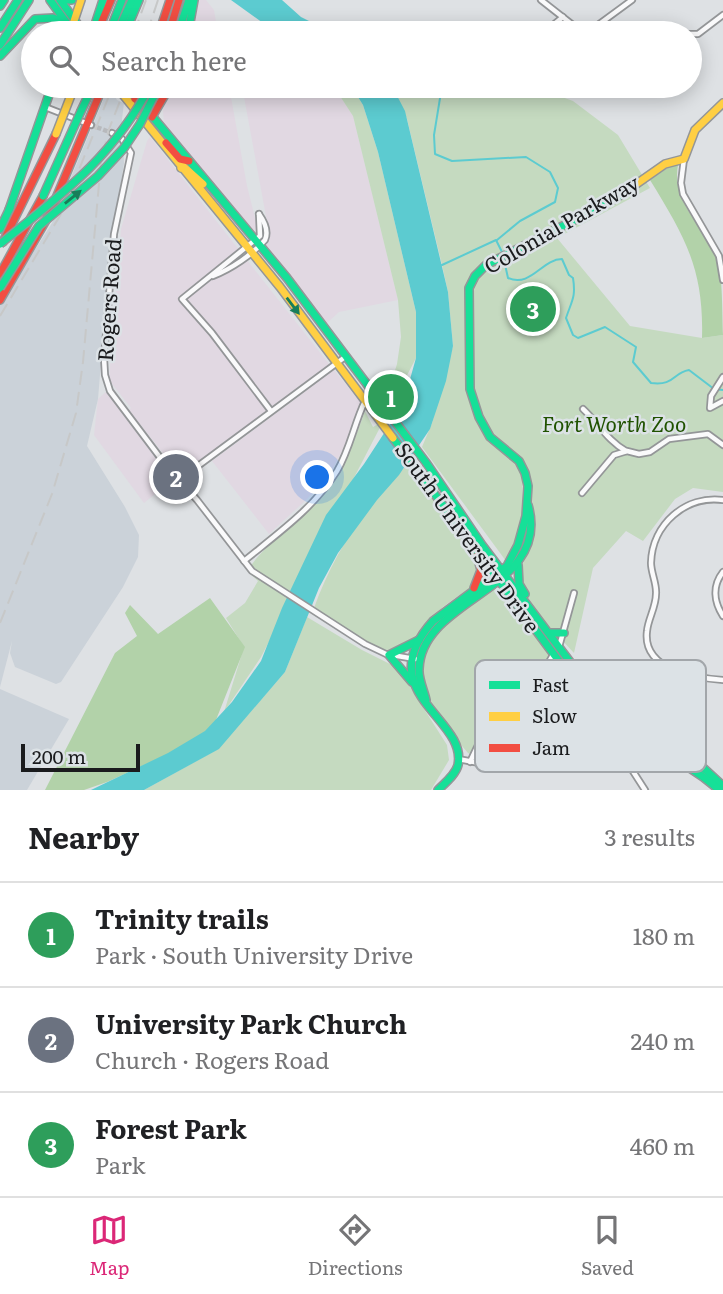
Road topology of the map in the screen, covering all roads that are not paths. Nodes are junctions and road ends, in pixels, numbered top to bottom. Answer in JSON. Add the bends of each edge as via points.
{"nodes":[{"id":1,"x":4,"y":0,"type":"edge"},
{"id":2,"x":18,"y":0,"type":"edge"},
{"id":3,"x":29,"y":0,"type":"edge"},
{"id":4,"x":50,"y":0,"type":"edge"},
{"id":5,"x":62,"y":0,"type":"edge"},
{"id":6,"x":72,"y":0,"type":"edge"},
{"id":7,"x":81,"y":0,"type":"edge"},
{"id":8,"x":103,"y":0,"type":"edge"},
{"id":9,"x":111,"y":0,"type":"edge"},
{"id":10,"x":122,"y":0,"type":"edge"},
{"id":11,"x":132,"y":0,"type":"edge"},
{"id":12,"x":139,"y":0,"type":"edge"},
{"id":13,"x":170,"y":0,"type":"edge"},
{"id":14,"x":179,"y":0,"type":"edge"},
{"id":15,"x":189,"y":0,"type":"edge"},
{"id":16,"x":194,"y":0,"type":"edge"},
{"id":17,"x":541,"y":0,"type":"edge"},
{"id":18,"x":632,"y":0,"type":"edge"},
{"id":19,"x":0,"y":6,"type":"edge"},
{"id":20,"x":723,"y":15,"type":"edge"},
{"id":21,"x":563,"y":17,"type":"junction"},
{"id":22,"x":33,"y":21,"type":"edge"},
{"id":23,"x":62,"y":21,"type":"edge"},
{"id":24,"x":64,"y":21,"type":"edge"},
{"id":25,"x":75,"y":21,"type":"joint"},
{"id":26,"x":96,"y":21,"type":"edge"},
{"id":27,"x":102,"y":21,"type":"edge"},
{"id":28,"x":114,"y":21,"type":"edge"},
{"id":29,"x":122,"y":21,"type":"edge"},
{"id":30,"x":130,"y":21,"type":"edge"},
{"id":31,"x":163,"y":21,"type":"edge"},
{"id":32,"x":173,"y":21,"type":"edge"},
{"id":33,"x":182,"y":21,"type":"edge"},
{"id":34,"x":190,"y":21,"type":"edge"},
{"id":35,"x":558,"y":21,"type":"edge"},
{"id":36,"x":568,"y":21,"type":"edge"},
{"id":37,"x":602,"y":21,"type":"edge"},
{"id":38,"x":0,"y":28,"type":"edge"},
{"id":39,"x":702,"y":31,"type":"edge"},
{"id":40,"x":21,"y":34,"type":"edge"},
{"id":41,"x":0,"y":45,"type":"edge"},
{"id":42,"x":0,"y":57,"type":"edge"},
{"id":43,"x":48,"y":98,"type":"edge"},
{"id":44,"x":69,"y":98,"type":"edge"},
{"id":45,"x":86,"y":98,"type":"edge"},
{"id":46,"x":99,"y":98,"type":"edge"},
{"id":47,"x":125,"y":98,"type":"edge"},
{"id":48,"x":135,"y":98,"type":"edge"},
{"id":49,"x":137,"y":98,"type":"edge"},
{"id":50,"x":144,"y":98,"type":"edge"},
{"id":51,"x":153,"y":98,"type":"edge"},
{"id":52,"x":163,"y":98,"type":"edge"},
{"id":53,"x":160,"y":104,"type":"junction"},
{"id":54,"x":131,"y":105,"type":"junction"},
{"id":55,"x":722,"y":105,"type":"edge"},
{"id":56,"x":45,"y":107,"type":"junction"},
{"id":57,"x":152,"y":117,"type":"junction"},
{"id":58,"x":90,"y":124,"type":"junction"},
{"id":59,"x":146,"y":124,"type":"junction"},
{"id":60,"x":112,"y":132,"type":"tunnel mouth"},
{"id":61,"x":156,"y":136,"type":"junction"},
{"id":62,"x":168,"y":136,"type":"junction"},
{"id":63,"x":684,"y":159,"type":"junction"},
{"id":64,"x":189,"y":161,"type":"junction"},
{"id":65,"x":181,"y":167,"type":"junction"},
{"id":66,"x":210,"y":188,"type":"junction"},
{"id":67,"x":10,"y":208,"type":"junction"},
{"id":68,"x":0,"y":223,"type":"edge"},
{"id":69,"x":0,"y":229,"type":"edge"},
{"id":70,"x":257,"y":243,"type":"junction"},
{"id":71,"x":0,"y":245,"type":"edge"},
{"id":72,"x":249,"y":249,"type":"junction"},
{"id":73,"x":0,"y":274,"type":"edge"},
{"id":74,"x":723,"y":279,"type":"edge"},
{"id":75,"x":0,"y":288,"type":"edge"},
{"id":76,"x":0,"y":299,"type":"edge"},
{"id":77,"x":345,"y":357,"type":"junction"},
{"id":78,"x":336,"y":363,"type":"junction"},
{"id":79,"x":721,"y":379,"type":"edge"},
{"id":80,"x":366,"y":400,"type":"junction"},
{"id":81,"x":723,"y":401,"type":"edge"},
{"id":82,"x":385,"y":409,"type":"junction"},
{"id":83,"x":583,"y":409,"type":"dead end"},
{"id":84,"x":271,"y":411,"type":"junction"},
{"id":85,"x":723,"y":445,"type":"edge"},
{"id":86,"x":627,"y":451,"type":"junction"},
{"id":87,"x":179,"y":480,"type":"junction"},
{"id":88,"x":582,"y":493,"type":"dead end"},
{"id":89,"x":723,"y":500,"type":"edge"},
{"id":90,"x":527,"y":503,"type":"junction"},
{"id":91,"x":474,"y":547,"type":"junction"},
{"id":92,"x":244,"y":561,"type":"junction"},
{"id":93,"x":518,"y":563,"type":"junction"},
{"id":94,"x":723,"y":572,"type":"edge"},
{"id":95,"x":504,"y":573,"type":"junction"},
{"id":96,"x":496,"y":578,"type":"junction"},
{"id":97,"x":574,"y":593,"type":"dead end"},
{"id":98,"x":461,"y":600,"type":"junction"},
{"id":99,"x":723,"y":616,"type":"edge"},
{"id":100,"x":541,"y":623,"type":"junction"},
{"id":101,"x":549,"y":633,"type":"junction"},
{"id":102,"x":564,"y":633,"type":"junction"},
{"id":103,"x":419,"y":639,"type":"junction"},
{"id":104,"x":559,"y":647,"type":"junction"},
{"id":105,"x":389,"y":655,"type":"junction"},
{"id":106,"x":553,"y":655,"type":"junction"},
{"id":107,"x":416,"y":659,"type":"junction"},
{"id":108,"x":550,"y":660,"type":"edge"},
{"id":109,"x":557,"y":660,"type":"edge"},
{"id":110,"x":569,"y":660,"type":"edge"},
{"id":111,"x":658,"y":660,"type":"edge"},
{"id":112,"x":415,"y":687,"type":"junction"},
{"id":113,"x":426,"y":705,"type":"junction"},
{"id":114,"x":475,"y":751,"type":"edge"},
{"id":115,"x":458,"y":759,"type":"junction"},
{"id":116,"x":470,"y":762,"type":"junction"},
{"id":117,"x":475,"y":763,"type":"edge"},
{"id":118,"x":633,"y":772,"type":"edge"},
{"id":119,"x":699,"y":772,"type":"edge"},
{"id":120,"x":706,"y":772,"type":"edge"},
{"id":121,"x":721,"y":788,"type":"edge"},
{"id":122,"x":438,"y":790,"type":"edge"},
{"id":123,"x":645,"y":790,"type":"edge"}],
"edges":[{"from":1,"to":19,"type":"main road"},
{"from":2,"to":38,"type":"main road"},
{"from":3,"to":41,"type":"main road"},
{"from":4,"to":24,"type":"main road"},
{"from":5,"to":6,"type":"main road"},
{"from":5,"to":25,"type":"main road"},
{"from":7,"to":25,"type":"main road"},
{"from":8,"to":26,"type":"main road"},
{"from":9,"to":27,"type":"main road"},
{"from":10,"to":28,"type":"main road"},
{"from":11,"to":29,"type":"main road"},
{"from":12,"to":30,"type":"main road"},
{"from":13,"to":31,"type":"main road"},
{"from":14,"to":32,"type":"main road"},
{"from":15,"to":33,"type":"main road"},
{"from":16,"to":34,"type":"main road"},
{"from":17,"to":21,"type":"street"},
{"from":18,"to":37,"type":"street"},
{"from":20,"to":39,"type":"street"},
{"from":21,"to":35,"type":"street"},
{"from":21,"to":36,"type":"street"},
{"from":22,"to":23,"type":"main road"},
{"from":40,"to":42,"type":"main road"},
{"from":43,"to":56,"type":"main road"},
{"from":44,"to":71,"type":"main road","bridge":true,"via":[[31,188]]},
{"from":45,"to":73,"type":"main road","bridge":true,"via":[[43,195]]},
{"from":46,"to":58,"type":"main road"},
{"from":47,"to":54,"type":"main road","name":"South University Drive"},
{"from":48,"to":54,"type":"main road"},
{"from":49,"to":57,"type":"main road","name":"South University Drive"},
{"from":50,"to":71,"type":"main road","bridge":true,"via":[[97,165]]},
{"from":75,"to":51,"type":"main road","one_way":true,"bridge":true,"via":[[39,226],[124,148]]},
{"from":52,"to":53,"type":"main road"},
{"from":53,"to":57,"type":"main road"},
{"from":53,"to":62,"type":"main road","via":[[159,117]]},
{"from":54,"to":59,"type":"main road","name":"South University Drive"},
{"from":55,"to":63,"type":"main road","via":[[695,130]]},
{"from":56,"to":58,"type":"street"},
{"from":56,"to":67,"type":"main road"},
{"from":57,"to":59,"type":"main road"},
{"from":57,"to":62,"type":"main road","name":"South University Drive"},
{"from":58,"to":76,"type":"main road","via":[[49,215]]},
{"from":59,"to":61,"type":"main road","name":"South University Drive"},
{"from":60,"to":87,"type":"street","name":"Rogers Road","via":[[131,153],[114,234],[105,375],[110,391]]},
{"from":61,"to":64,"type":"main road","via":[[180,159]]},
{"from":61,"to":65,"type":"main road","name":"South University Drive"},
{"from":62,"to":64,"type":"main road","name":"South University Drive"},
{"from":63,"to":74,"type":"street","via":[[683,194],[719,256]]},
{"from":63,"to":90,"type":"main road","name":"Colonial Parkway","via":[[665,164],[608,202],[483,268],[468,289],[472,395],[491,438],[524,469]]},
{"from":64,"to":66,"type":"main road","name":"South University Drive"},
{"from":65,"to":66,"type":"main road","via":[[187,167]]},
{"from":65,"to":72,"type":"main road","name":"South University Drive"},
{"from":66,"to":70,"type":"main road","name":"South University Drive"},
{"from":67,"to":68,"type":"main road"},
{"from":67,"to":69,"type":"main road"},
{"from":70,"to":70,"type":"street","via":[[267,235],[259,214],[261,234]]},
{"from":70,"to":72,"type":"street"},
{"from":70,"to":77,"type":"main road","name":"South University Drive"},
{"from":72,"to":78,"type":"main road","name":"South University Drive","one_way":true},
{"from":72,"to":84,"type":"street","via":[[182,299]]},
{"from":77,"to":78,"type":"street"},
{"from":77,"to":82,"type":"main road","name":"South University Drive"},
{"from":78,"to":80,"type":"main road","name":"South University Drive"},
{"from":78,"to":84,"type":"street"},
{"from":79,"to":81,"type":"street","via":[[710,408]]},
{"from":80,"to":82,"type":"main road","via":[[375,399]]},
{"from":80,"to":91,"type":"main road","name":"South University Drive"},
{"from":80,"to":92,"type":"street","via":[[342,461],[323,491]]},
{"from":82,"to":95,"type":"main road","name":"South University Drive"},
{"from":83,"to":86,"type":"street","via":[[607,437]]},
{"from":84,"to":87,"type":"street"},
{"from":85,"to":86,"type":"street","via":[[708,434],[669,439],[650,452]]},
{"from":86,"to":88,"type":"street","via":[[608,460]]},
{"from":87,"to":92,"type":"street","name":"Rogers Road"},
{"from":89,"to":111,"type":"street","via":[[697,501],[679,510],[655,542],[651,561],[657,595],[647,643]]},
{"from":90,"to":93,"type":"main road","name":"Colonial Parkway","via":[[530,535]]},
{"from":90,"to":95,"type":"main road","name":"Colonial Parkway","via":[[517,552]]},
{"from":91,"to":96,"type":"main road","name":"South University Drive"},
{"from":91,"to":98,"type":"main road","via":[[480,575]]},
{"from":92,"to":105,"type":"street","name":"Rogers Road","via":[[275,588],[365,645]]},
{"from":93,"to":95,"type":"main road","name":"Colonial Parkway"},
{"from":93,"to":100,"type":"main road","via":[[519,584]]},
{"from":94,"to":99,"type":"street","via":[[715,588]]},
{"from":95,"to":96,"type":"main road","name":"Colonial Parkway"},
{"from":95,"to":100,"type":"main road","name":"South University Drive"},
{"from":96,"to":98,"type":"main road","name":"Colonial Parkway"},
{"from":96,"to":106,"type":"main road","name":"South University Drive"},
{"from":96,"to":107,"type":"main road","name":"Colonial Parkway","via":[[437,627]]},
{"from":97,"to":102,"type":"street"},
{"from":98,"to":103,"type":"main road","name":"Colonial Parkway","via":[[434,620]]},
{"from":100,"to":101,"type":"main road","name":"South University Drive"},
{"from":101,"to":102,"type":"main road"},
{"from":101,"to":104,"type":"main road","name":"South University Drive"},
{"from":102,"to":104,"type":"street"},
{"from":103,"to":105,"type":"main road"},
{"from":103,"to":107,"type":"main road","name":"Colonial Parkway"},
{"from":104,"to":110,"type":"main road","name":"South University Drive"},
{"from":105,"to":107,"type":"street","name":"Rogers Road"},
{"from":105,"to":112,"type":"main road"},
{"from":106,"to":108,"type":"street"},
{"from":106,"to":109,"type":"main road","name":"South University Drive"},
{"from":107,"to":112,"type":"main road"},
{"from":107,"to":113,"type":"main road"},
{"from":112,"to":113,"type":"main road"},
{"from":113,"to":115,"type":"main road","via":[[456,745]]},
{"from":114,"to":116,"type":"street"},
{"from":115,"to":116,"type":"street"},
{"from":115,"to":122,"type":"main road"},
{"from":116,"to":117,"type":"street"},
{"from":118,"to":123,"type":"street"},
{"from":119,"to":121,"type":"main road","name":"South University Drive"},
{"from":120,"to":121,"type":"main road","name":"South University Drive"}]}
